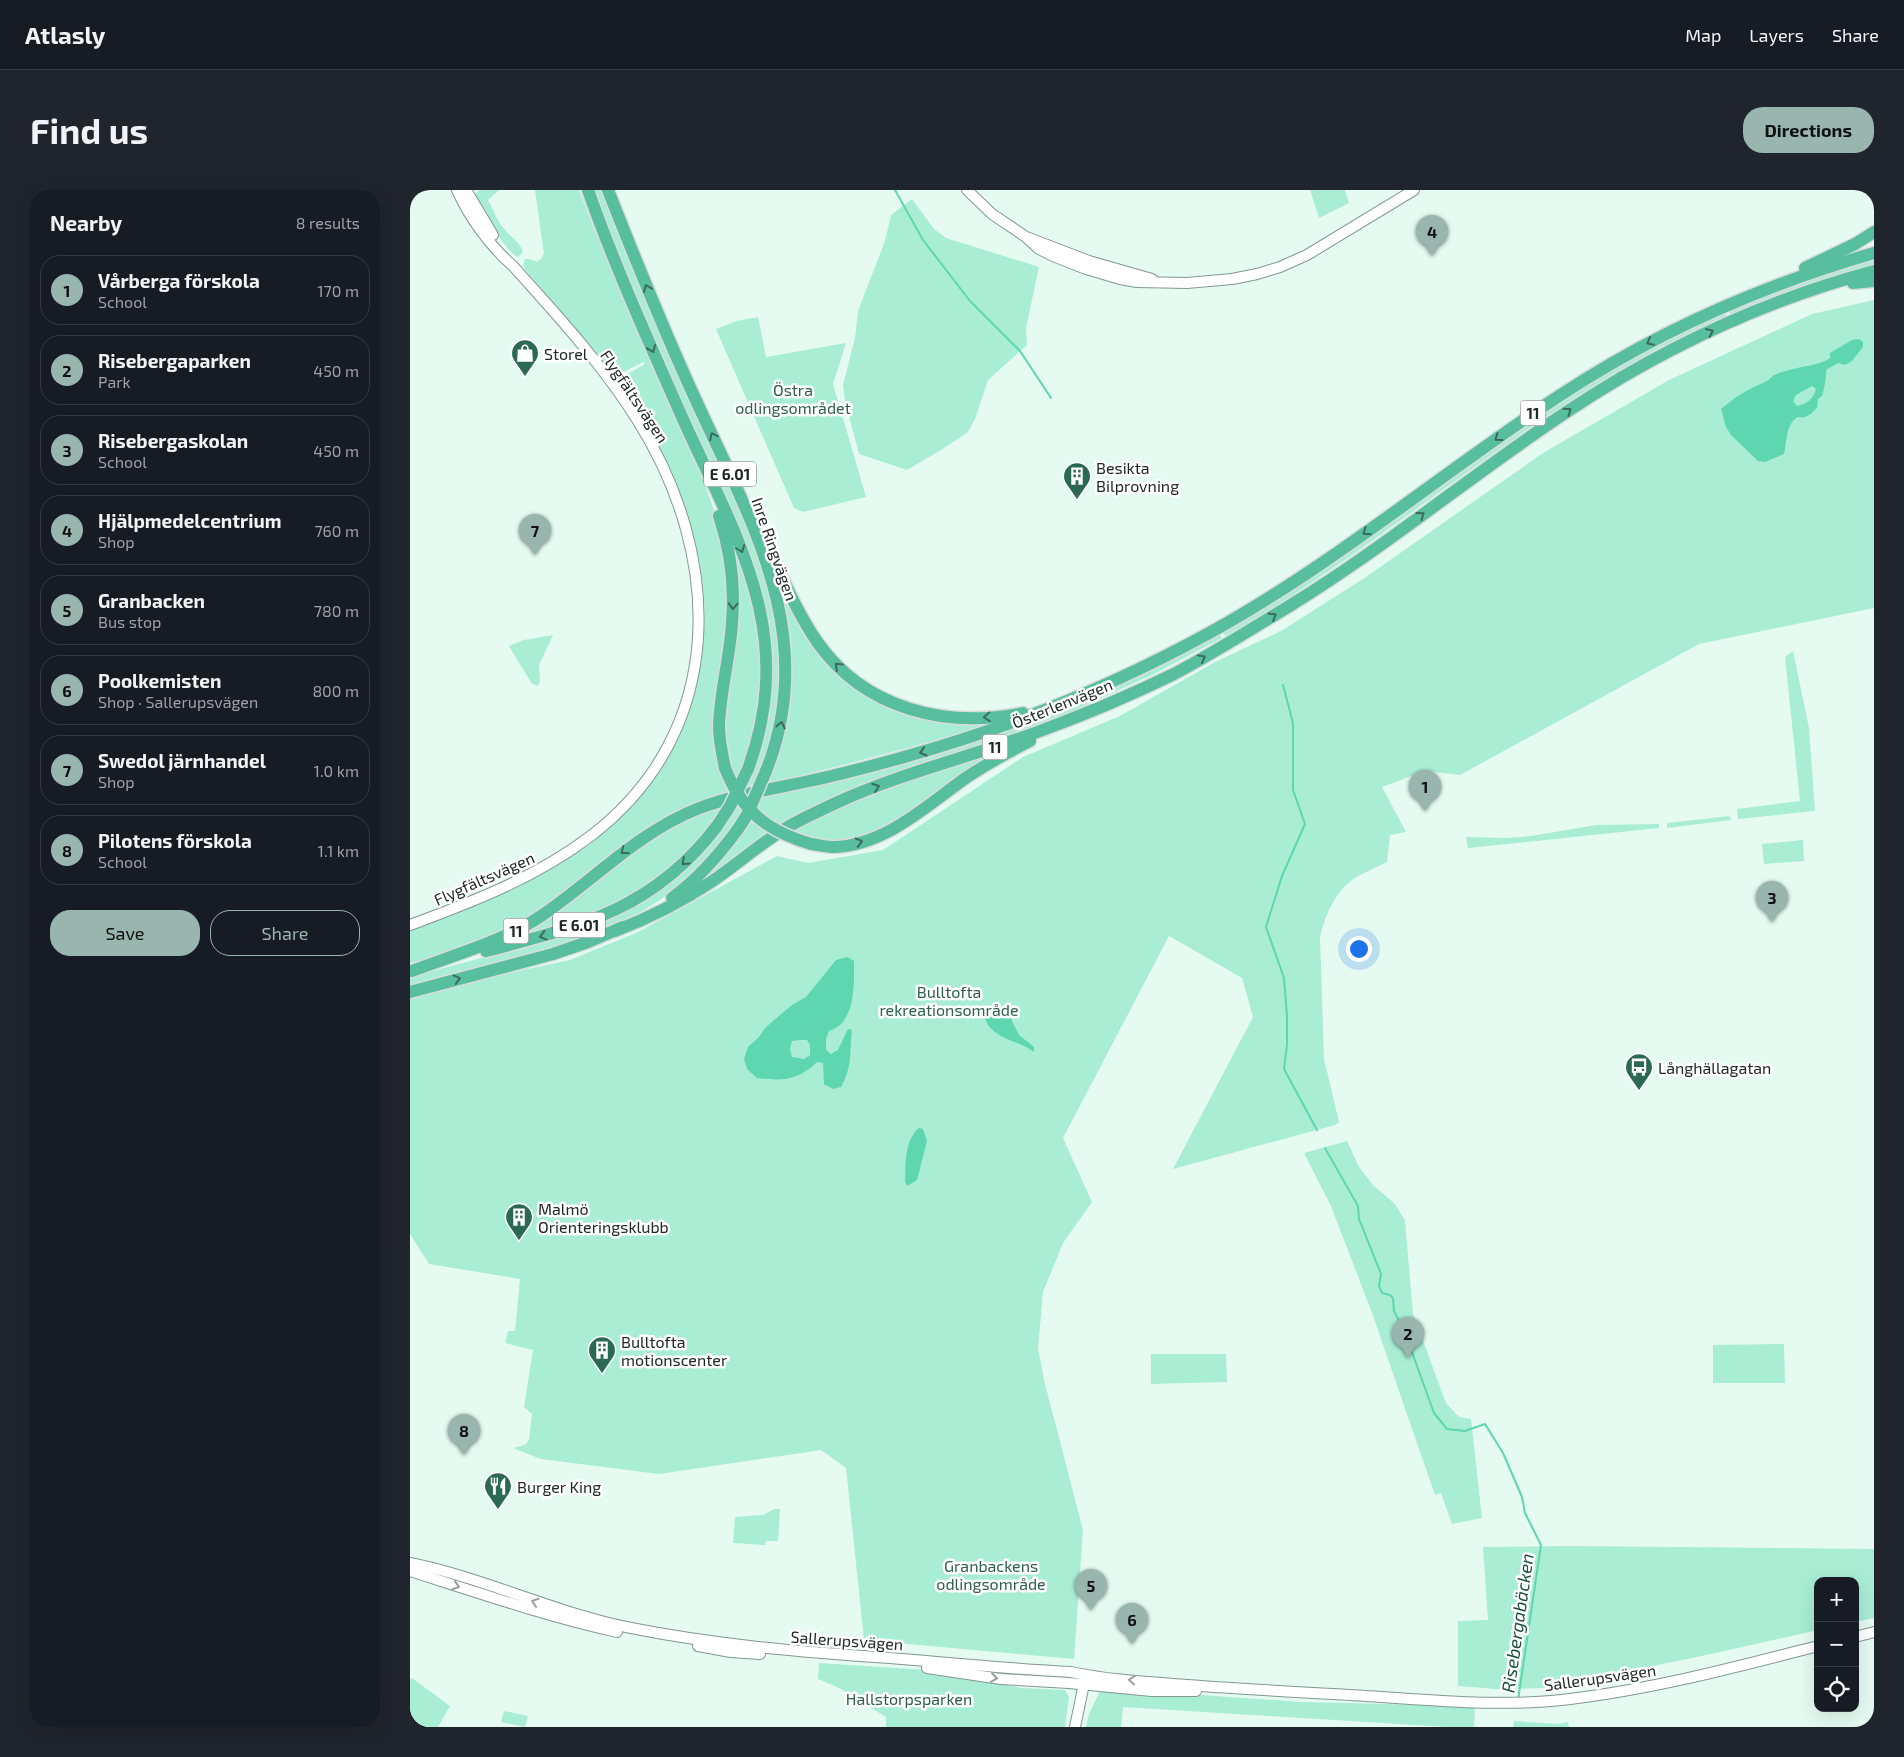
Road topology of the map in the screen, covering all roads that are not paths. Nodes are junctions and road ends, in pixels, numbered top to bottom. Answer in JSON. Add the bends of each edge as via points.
{"nodes":[{"id":1,"x":457,"y":190,"type":"edge"},
{"id":2,"x":466,"y":190,"type":"edge"},
{"id":3,"x":586,"y":190,"type":"edge"},
{"id":4,"x":608,"y":190,"type":"edge"},
{"id":5,"x":967,"y":190,"type":"edge"},
{"id":6,"x":1414,"y":190,"type":"edge"},
{"id":7,"x":1874,"y":232,"type":"edge"},
{"id":8,"x":1874,"y":254,"type":"edge"},
{"id":9,"x":513,"y":266,"type":"junction"},
{"id":10,"x":1874,"y":271,"type":"edge"},
{"id":11,"x":1874,"y":281,"type":"edge"},
{"id":12,"x":1785,"y":301,"type":"junction"},
{"id":13,"x":1680,"y":326,"type":"junction"},
{"id":14,"x":693,"y":441,"type":"junction"},
{"id":15,"x":723,"y":456,"type":"junction"},
{"id":16,"x":1172,"y":674,"type":"junction"},
{"id":17,"x":1069,"y":701,"type":"junction"},
{"id":18,"x":410,"y":925,"type":"edge"},
{"id":19,"x":615,"y":931,"type":"junction"},
{"id":20,"x":411,"y":971,"type":"edge"},
{"id":21,"x":410,"y":992,"type":"edge"},
{"id":22,"x":410,"y":1563,"type":"edge"},
{"id":23,"x":410,"y":1571,"type":"edge"},
{"id":24,"x":1874,"y":1632,"type":"edge"},
{"id":25,"x":1859,"y":1636,"type":"edge"},
{"id":26,"x":1814,"y":1647,"type":"edge"},
{"id":27,"x":1084,"y":1680,"type":"junction"},
{"id":28,"x":1075,"y":1727,"type":"edge"}],
"edges":[{"from":1,"to":9,"type":"main road","name":"Flygfältsvägen","via":[[482,230]]},
{"from":2,"to":9,"type":"main road","name":"Flygfältsvägen"},
{"from":3,"to":14,"type":"highway","name":"Inre Ringvägen","number":"E 6.01","one_way":true},
{"from":15,"to":4,"type":"highway","name":"Inre Ringvägen","number":"E 6.01","one_way":true,"via":[[681,368]]},
{"from":5,"to":6,"type":"main road","via":[[992,214],[1039,249],[1086,269],[1137,282],[1187,282],[1225,280],[1280,266],[1307,255]]},
{"from":7,"to":13,"type":"highway","via":[[1819,261],[1724,301]]},
{"from":8,"to":13,"type":"highway","number":"11","via":[[1776,286]]},
{"from":9,"to":18,"type":"main road","name":"Flygfältsvägen","via":[[617,390],[658,458],[680,510],[697,576],[700,616],[696,658],[687,701],[672,740],[651,774],[622,809],[578,845],[521,880]]},
{"from":10,"to":12,"type":"highway","number":"11"},
{"from":11,"to":12,"type":"highway","via":[[1833,286]]},
{"from":16,"to":12,"type":"highway","name":"Österlenvägen","number":"11","one_way":true,"via":[[1312,591],[1611,384],[1721,326]]},
{"from":13,"to":17,"type":"highway","name":"Österlenvägen","number":"11","one_way":true,"via":[[1559,396],[1292,584],[1128,675]]},
{"from":14,"to":16,"type":"highway","one_way":true,"bridge":true,"via":[[722,525],[732,570],[732,623],[719,728],[725,768],[741,800],[761,821],[793,839],[834,846],[874,838],[892,830],[1003,755]]},
{"from":14,"to":20,"type":"highway","name":"Inre Ringvägen","number":"E 6.01","one_way":true,"bridge":true,"via":[[740,545],[756,590],[768,656],[762,723],[748,768],[730,806],[693,855],[671,876],[600,918]]},
{"from":17,"to":15,"type":"highway","one_way":true,"via":[[1013,715],[948,718],[906,708],[863,686],[818,643],[796,607]]},
{"from":19,"to":15,"type":"highway","name":"Inre Ringvägen","number":"E 6.01","one_way":true,"bridge":true,"via":[[683,890],[738,829],[766,772],[784,712],[787,672],[778,600]]},
{"from":19,"to":16,"type":"highway","name":"Österlenvägen","number":"11","one_way":true,"via":[[685,898],[767,841],[815,813],[898,778],[1047,728]]},
{"from":17,"to":20,"type":"highway","name":"Österlenvägen","number":"11","one_way":true,"via":[[940,747],[719,801],[673,820],[629,848],[526,925],[496,940]]},
{"from":21,"to":19,"type":"highway","name":"Inre Ringvägen","number":"E 6.01","one_way":true,"via":[[553,954]]},
{"from":27,"to":22,"type":"main road","name":"Sallerupsvägen","one_way":true,"via":[[1070,1672],[769,1649],[630,1628],[569,1613]]},
{"from":23,"to":27,"type":"main road","name":"Sallerupsvägen","one_way":true,"via":[[567,1621],[731,1652],[896,1665],[1001,1679]]},
{"from":24,"to":25,"type":"main road"},
{"from":26,"to":27,"type":"main road","name":"Sallerupsvägen","via":[[1610,1694],[1523,1702],[1292,1692],[1152,1691]]},
{"from":27,"to":28,"type":"main road"}]}
